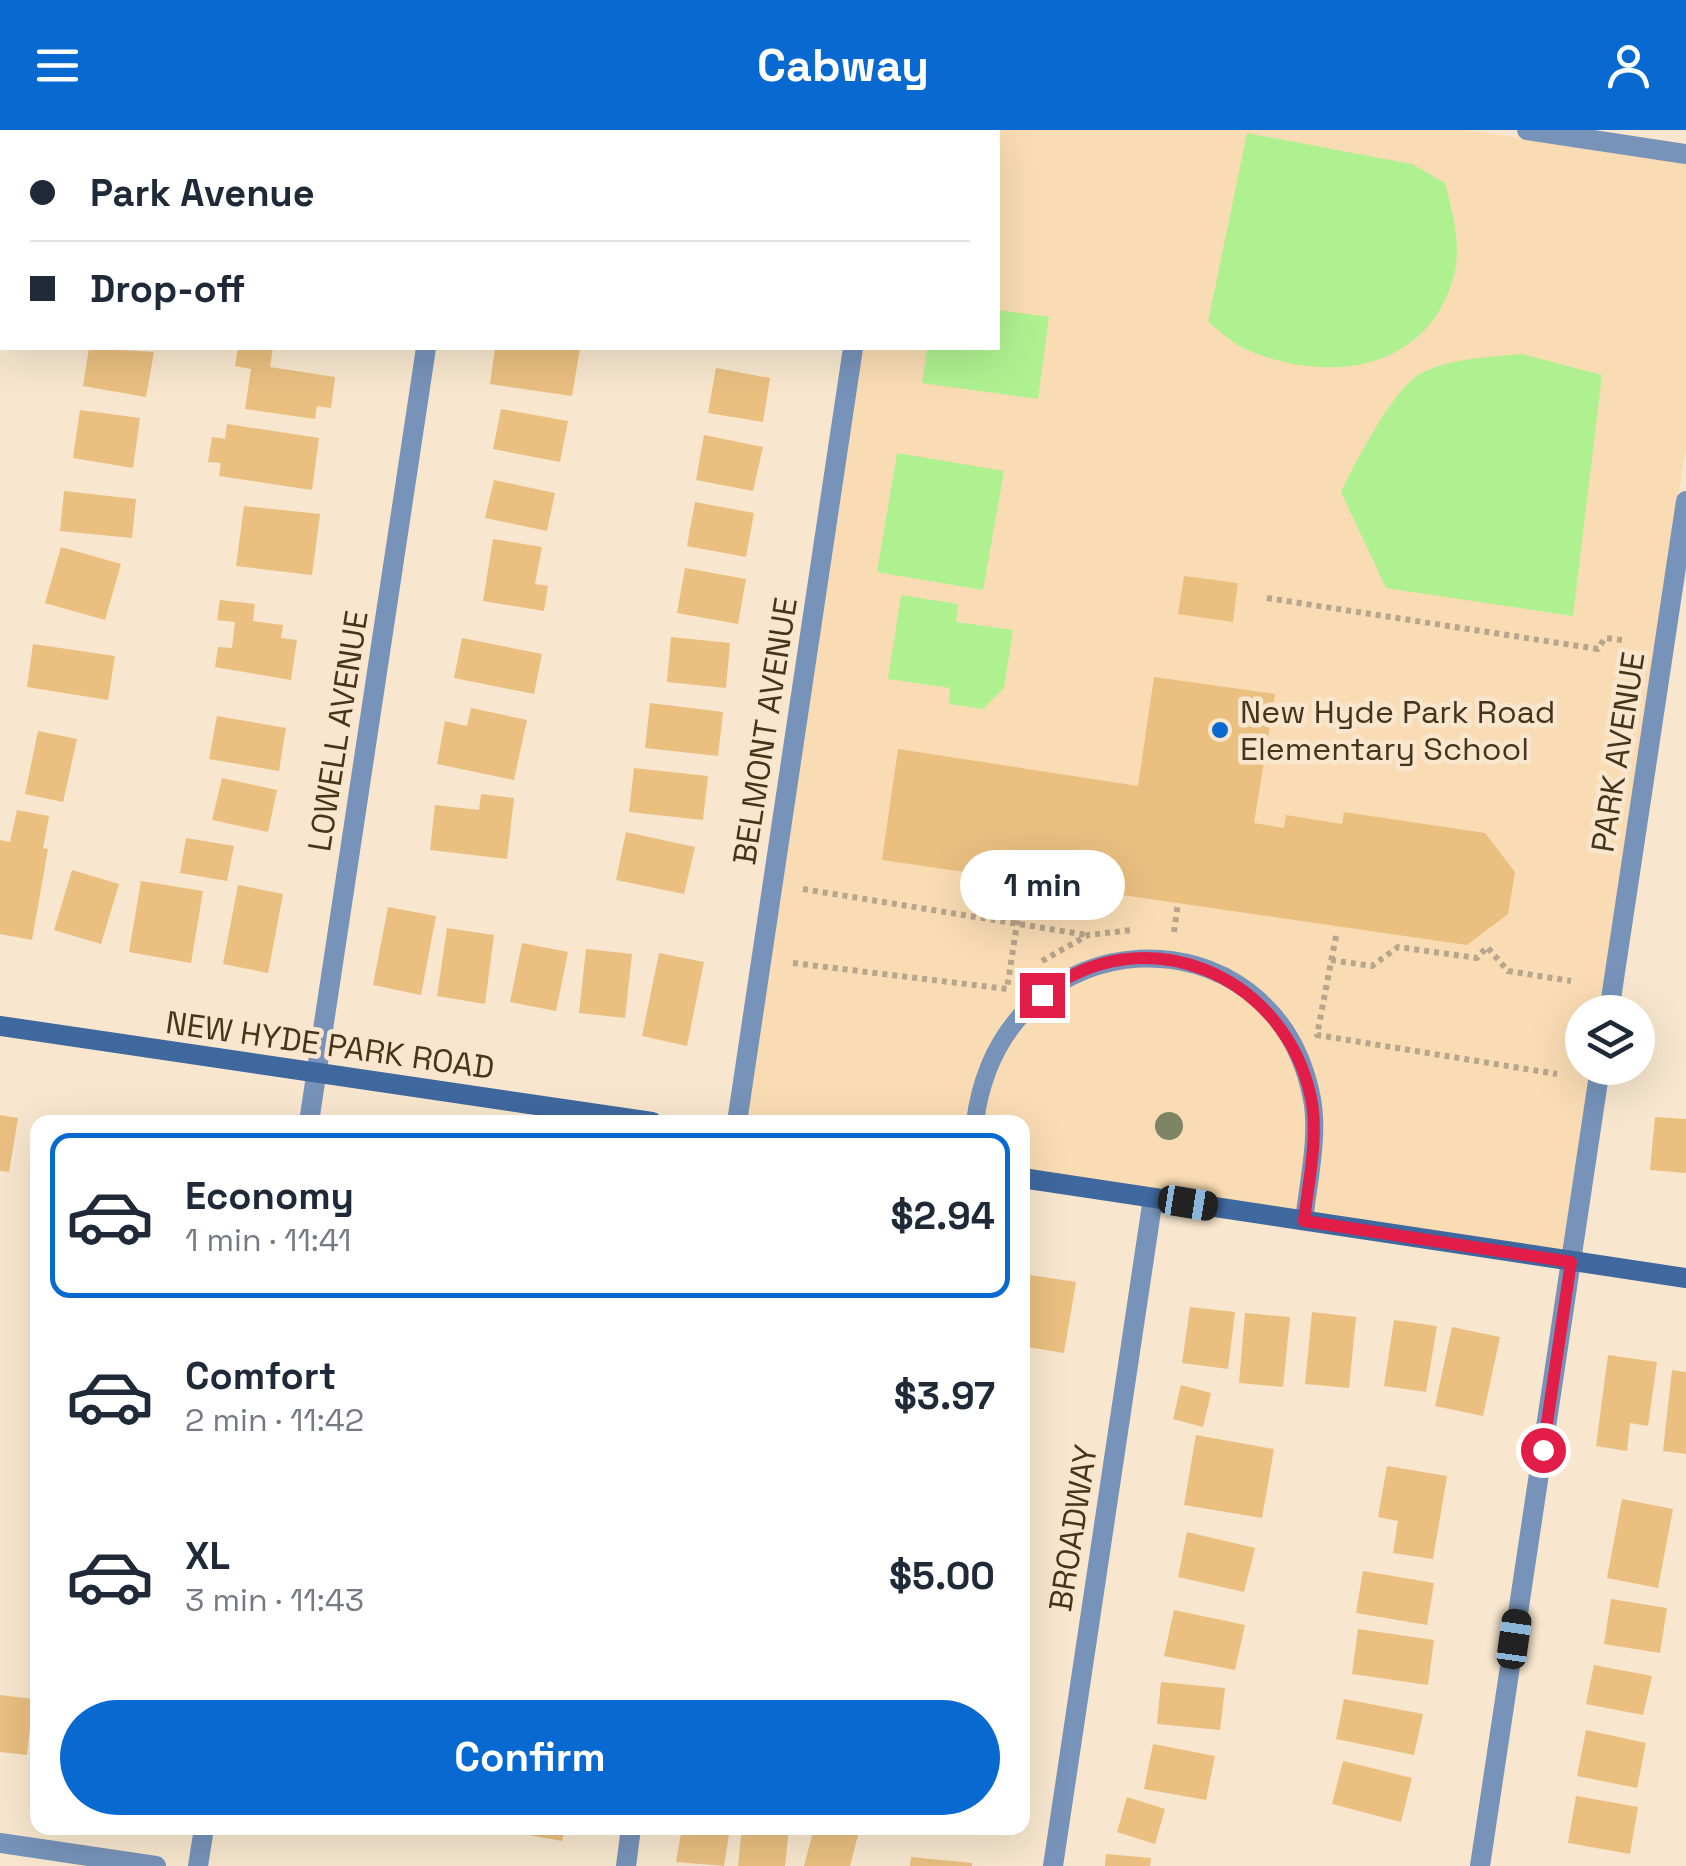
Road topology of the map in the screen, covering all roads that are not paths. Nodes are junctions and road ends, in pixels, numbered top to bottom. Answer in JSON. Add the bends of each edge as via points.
{"nodes":[{"id":1,"x":1527,"y":130,"type":"edge"},
{"id":2,"x":1686,"y":154,"type":"edge"},
{"id":3,"x":426,"y":350,"type":"edge"},
{"id":4,"x":853,"y":350,"type":"edge"},
{"id":5,"x":1686,"y":501,"type":"edge"},
{"id":6,"x":1612,"y":995,"type":"edge"},
{"id":7,"x":0,"y":1026,"type":"edge"},
{"id":8,"x":316,"y":1073,"type":"junction"},
{"id":9,"x":1597,"y":1085,"type":"edge"},
{"id":10,"x":310,"y":1115,"type":"edge"},
{"id":11,"x":604,"y":1115,"type":"edge"},
{"id":12,"x":737,"y":1115,"type":"edge"},
{"id":13,"x":978,"y":1115,"type":"edge"},
{"id":14,"x":1030,"y":1179,"type":"edge"},
{"id":15,"x":1153,"y":1198,"type":"junction"},
{"id":16,"x":1304,"y":1221,"type":"junction"},
{"id":17,"x":1571,"y":1262,"type":"junction"},
{"id":18,"x":1686,"y":1278,"type":"edge"},
{"id":19,"x":203,"y":1835,"type":"edge"},
{"id":20,"x":630,"y":1835,"type":"edge"},
{"id":21,"x":0,"y":1843,"type":"edge"},
{"id":22,"x":156,"y":1866,"type":"edge"},
{"id":23,"x":198,"y":1866,"type":"edge"},
{"id":24,"x":626,"y":1866,"type":"edge"},
{"id":25,"x":1053,"y":1866,"type":"edge"},
{"id":26,"x":1480,"y":1866,"type":"edge"}],
"edges":[{"from":1,"to":2,"type":"street"},
{"from":3,"to":8,"type":"street","name":"LOWELL AVENUE"},
{"from":4,"to":12,"type":"street","name":"BELMONT AVENUE"},
{"from":5,"to":6,"type":"street","name":"PARK AVENUE"},
{"from":7,"to":8,"type":"main road","name":"NEW HYDE PARK ROAD"},
{"from":8,"to":10,"type":"street","name":"LOWELL AVENUE"},
{"from":8,"to":11,"type":"main road","name":"NEW HYDE PARK ROAD"},
{"from":9,"to":17,"type":"street"},
{"from":13,"to":16,"type":"lane","via":[[991,1057],[1021,1012],[1063,978],[1114,960],[1168,958],[1220,974],[1264,1005],[1296,1049],[1312,1100]]},
{"from":14,"to":15,"type":"main road"},
{"from":15,"to":16,"type":"main road"},
{"from":15,"to":25,"type":"street","name":"BROADWAY"},
{"from":16,"to":17,"type":"main road"},
{"from":17,"to":18,"type":"main road"},
{"from":17,"to":26,"type":"street"},
{"from":19,"to":23,"type":"street"},
{"from":20,"to":24,"type":"street"},
{"from":21,"to":22,"type":"street"}]}
